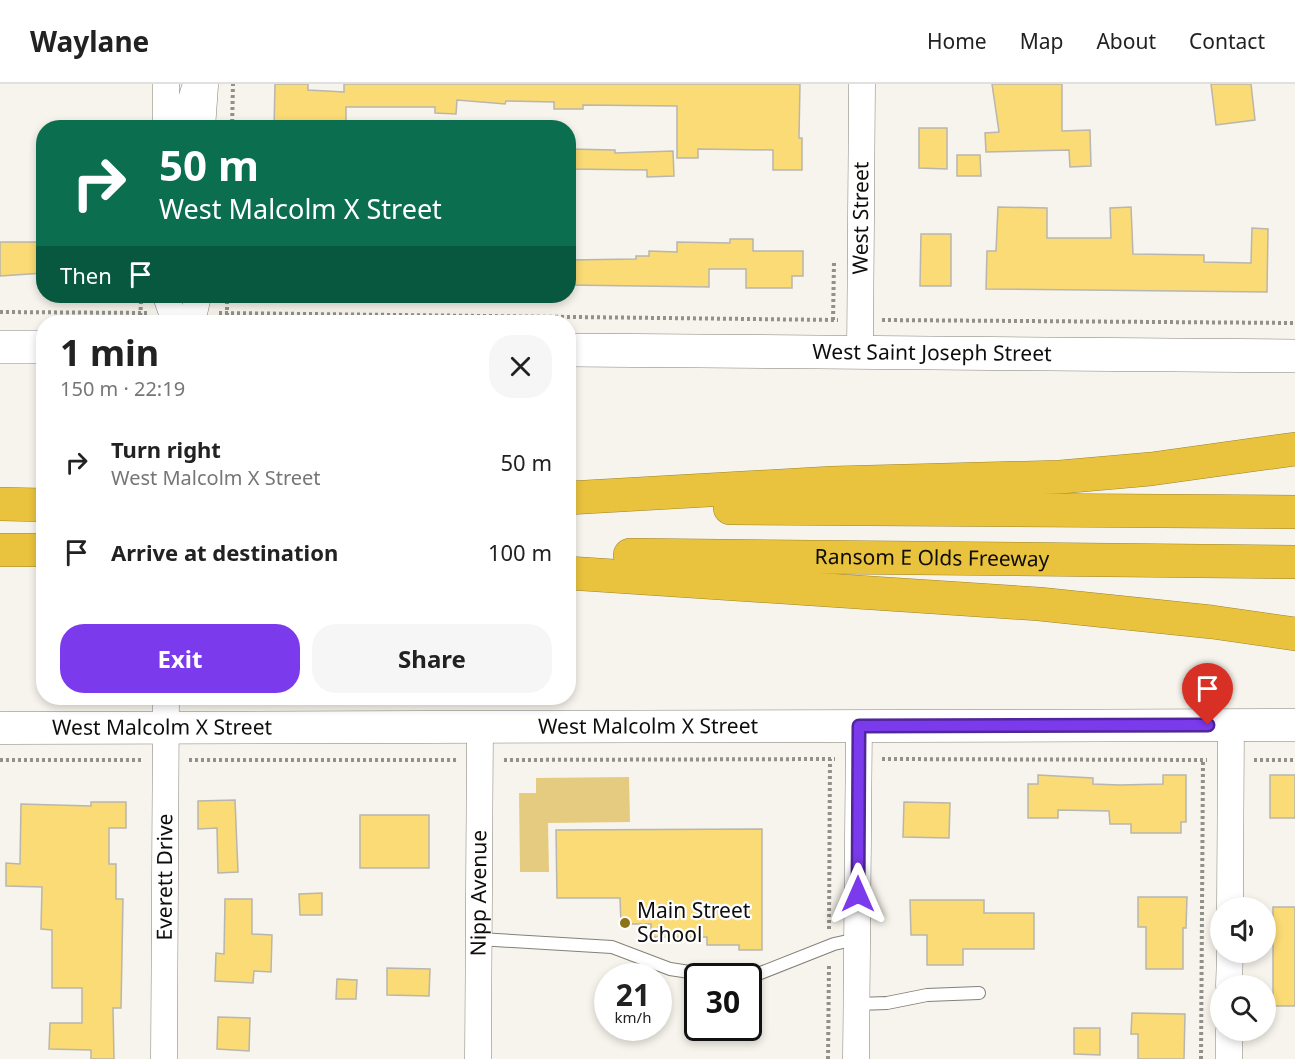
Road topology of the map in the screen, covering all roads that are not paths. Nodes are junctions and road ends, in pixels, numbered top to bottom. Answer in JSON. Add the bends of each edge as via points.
{"nodes":[{"id":1,"x":165,"y":84,"type":"edge"},
{"id":2,"x":196,"y":84,"type":"edge"},
{"id":3,"x":205,"y":84,"type":"edge"},
{"id":4,"x":862,"y":84,"type":"edge"},
{"id":5,"x":166,"y":120,"type":"edge"},
{"id":6,"x":185,"y":120,"type":"edge"},
{"id":7,"x":203,"y":120,"type":"edge"},
{"id":8,"x":0,"y":347,"type":"edge"},
{"id":9,"x":36,"y":347,"type":"edge"},
{"id":10,"x":576,"y":350,"type":"edge"},
{"id":11,"x":860,"y":352,"type":"junction"},
{"id":12,"x":1295,"y":356,"type":"edge"},
{"id":13,"x":1295,"y":449,"type":"edge"},
{"id":14,"x":576,"y":498,"type":"edge"},
{"id":15,"x":0,"y":504,"type":"edge"},
{"id":16,"x":36,"y":505,"type":"edge"},
{"id":17,"x":576,"y":508,"type":"edge"},
{"id":18,"x":1295,"y":512,"type":"edge"},
{"id":19,"x":0,"y":550,"type":"edge"},
{"id":20,"x":36,"y":550,"type":"edge"},
{"id":21,"x":576,"y":554,"type":"edge"},
{"id":22,"x":1295,"y":562,"type":"edge"},
{"id":23,"x":576,"y":574,"type":"edge"},
{"id":24,"x":1295,"y":634,"type":"edge"},
{"id":25,"x":166,"y":705,"type":"edge"},
{"id":26,"x":1231,"y":725,"type":"junction"},
{"id":27,"x":1295,"y":725,"type":"edge"},
{"id":28,"x":859,"y":726,"type":"junction"},
{"id":29,"x":480,"y":727,"type":"junction"},
{"id":30,"x":0,"y":728,"type":"edge"},
{"id":31,"x":165,"y":728,"type":"junction"},
{"id":32,"x":1230,"y":897,"type":"edge"},
{"id":33,"x":479,"y":939,"type":"junction"},
{"id":34,"x":857,"y":939,"type":"junction"},
{"id":35,"x":684,"y":971,"type":"edge"},
{"id":36,"x":762,"y":972,"type":"edge"},
{"id":37,"x":979,"y":993,"type":"dead end"},
{"id":38,"x":857,"y":1004,"type":"junction"},
{"id":39,"x":1229,"y":1041,"type":"edge"},
{"id":40,"x":164,"y":1059,"type":"edge"},
{"id":41,"x":478,"y":1059,"type":"edge"},
{"id":42,"x":856,"y":1059,"type":"edge"},
{"id":43,"x":1229,"y":1059,"type":"edge"}],
"edges":[{"from":1,"to":5,"type":"street"},
{"from":2,"to":6,"type":"street"},
{"from":3,"to":7,"type":"street"},
{"from":4,"to":11,"type":"street","name":"West Street"},
{"from":8,"to":9,"type":"main road"},
{"from":10,"to":11,"type":"main road","name":"West Saint Joseph Street"},
{"from":11,"to":12,"type":"main road","name":"West Saint Joseph Street"},
{"from":13,"to":14,"type":"highway","via":[[1060,477],[763,486]]},
{"from":15,"to":16,"type":"highway"},
{"from":17,"to":18,"type":"highway"},
{"from":19,"to":20,"type":"highway"},
{"from":21,"to":22,"type":"highway","name":"Ransom E Olds Freeway"},
{"from":23,"to":24,"type":"highway","via":[[1039,604]]},
{"from":25,"to":31,"type":"street","name":"Everett Drive"},
{"from":26,"to":27,"type":"street","name":"West Malcolm X Street"},
{"from":26,"to":28,"type":"street","name":"West Malcolm X Street"},
{"from":26,"to":32,"type":"street"},
{"from":28,"to":29,"type":"street","name":"West Malcolm X Street"},
{"from":28,"to":34,"type":"street"},
{"from":29,"to":31,"type":"street","name":"West Malcolm X Street"},
{"from":29,"to":33,"type":"street","name":"Nipp Avenue"},
{"from":30,"to":31,"type":"street","name":"West Malcolm X Street"},
{"from":31,"to":40,"type":"street","name":"Everett Drive"},
{"from":33,"to":35,"type":"lane","via":[[612,947]]},
{"from":33,"to":41,"type":"street","name":"Nipp Avenue"},
{"from":34,"to":36,"type":"lane"},
{"from":34,"to":38,"type":"street"},
{"from":37,"to":38,"type":"lane"},
{"from":38,"to":42,"type":"street"},
{"from":39,"to":43,"type":"street"}]}
